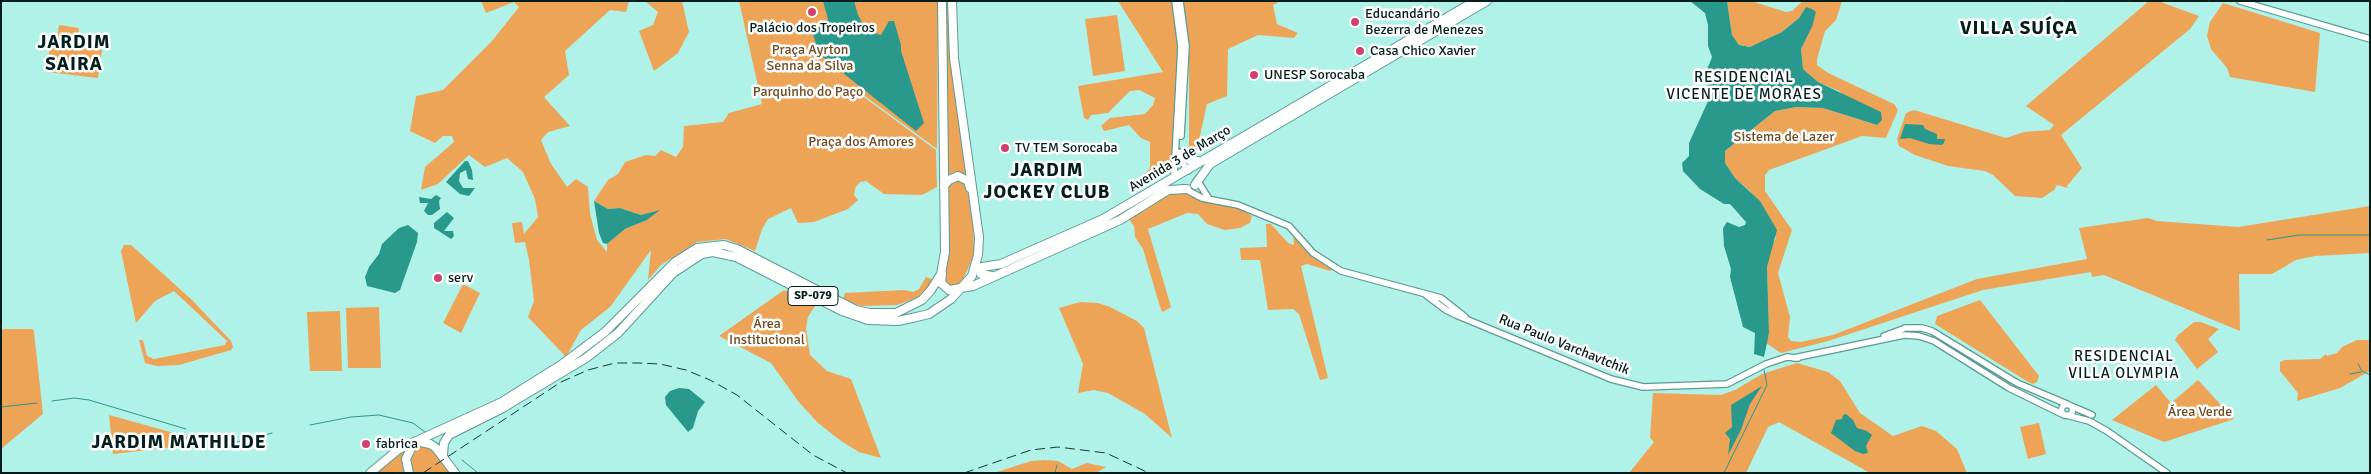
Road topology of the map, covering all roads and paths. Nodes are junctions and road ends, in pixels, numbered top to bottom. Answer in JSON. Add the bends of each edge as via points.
{"nodes":[{"id":1,"x":942,"y":1,"type":"edge"},
{"id":2,"x":952,"y":1,"type":"edge"},
{"id":3,"x":1175,"y":1,"type":"edge"},
{"id":4,"x":1180,"y":1,"type":"edge"},
{"id":5,"x":1475,"y":1,"type":"edge"},
{"id":6,"x":1488,"y":1,"type":"edge"},
{"id":7,"x":2240,"y":1,"type":"edge"},
{"id":8,"x":2370,"y":39,"type":"edge"},
{"id":9,"x":1348,"y":76,"type":"junction"},
{"id":10,"x":1344,"y":85,"type":"junction"},
{"id":11,"x":1180,"y":154,"type":"junction"},
{"id":12,"x":1200,"y":160,"type":"junction"},
{"id":13,"x":1191,"y":177,"type":"junction"},
{"id":14,"x":944,"y":186,"type":"junction"},
{"id":15,"x":1185,"y":188,"type":"junction"},
{"id":16,"x":1209,"y":199,"type":"junction"},
{"id":17,"x":974,"y":204,"type":"junction"},
{"id":18,"x":978,"y":250,"type":"junction"},
{"id":19,"x":993,"y":264,"type":"junction"},
{"id":20,"x":943,"y":267,"type":"junction"},
{"id":21,"x":992,"y":276,"type":"junction"},
{"id":22,"x":961,"y":289,"type":"junction"},
{"id":23,"x":1904,"y":332,"type":"junction"},
{"id":24,"x":1798,"y":358,"type":"junction"},
{"id":25,"x":1725,"y":385,"type":"dead end"},
{"id":26,"x":1681,"y":387,"type":"junction"},
{"id":27,"x":1714,"y":388,"type":"junction"},
{"id":28,"x":2068,"y":405,"type":"junction"},
{"id":29,"x":2065,"y":415,"type":"junction"},
{"id":30,"x":2092,"y":415,"type":"junction"},
{"id":31,"x":2073,"y":417,"type":"junction"},
{"id":32,"x":2095,"y":424,"type":"junction"},
{"id":33,"x":415,"y":441,"type":"junction"},
{"id":34,"x":443,"y":455,"type":"junction"},
{"id":35,"x":370,"y":473,"type":"edge"},
{"id":36,"x":409,"y":473,"type":"edge"},
{"id":37,"x":454,"y":473,"type":"edge"},
{"id":38,"x":2167,"y":473,"type":"edge"}],
"edges":[{"from":1,"to":14,"type":"main road","number":"SP-079"},
{"from":2,"to":17,"type":"main road","number":"SP-079","via":[[954,58]]},
{"from":3,"to":13,"type":"street"},
{"from":4,"to":11,"type":"street","via":[[1186,46]]},
{"from":5,"to":9,"type":"main road","name":"Avenida 3 de Março"},
{"from":6,"to":10,"type":"main road","name":"Avenida 3 de Março"},
{"from":7,"to":8,"type":"street"},
{"from":9,"to":10,"type":"main road"},
{"from":9,"to":12,"type":"main road","name":"Avenida 3 de Março"},
{"from":10,"to":13,"type":"main road","name":"Avenida 3 de Março"},
{"from":11,"to":12,"type":"main road","via":[[1190,160]]},
{"from":11,"to":13,"type":"street"},
{"from":12,"to":13,"type":"main road","name":"Avenida 3 de Março"},
{"from":13,"to":15,"type":"main road","name":"Avenida 3 de Março"},
{"from":13,"to":15,"type":"main road","via":[[1179,178]]},
{"from":13,"to":16,"type":"street"},
{"from":13,"to":19,"type":"main road","name":"Avenida 3 de Março","via":[[1001,264]]},
{"from":14,"to":17,"type":"main road","via":[[952,178],[964,178],[970,185]]},
{"from":14,"to":20,"type":"main road","number":"SP-079","via":[[946,242]]},
{"from":15,"to":16,"type":"street","name":"Rua Paulo Varchavtchik"},
{"from":15,"to":21,"type":"main road","name":"Avenida 3 de Março","via":[[1168,190],[1120,220]]},
{"from":16,"to":26,"type":"street","name":"Rua Paulo Varchavtchik","via":[[1238,205],[1289,226],[1313,253],[1341,271],[1426,295],[1446,310],[1611,380],[1643,387]]},
{"from":17,"to":18,"type":"main road","number":"SP-079"},
{"from":18,"to":19,"type":"main road","via":[[983,259]]},
{"from":18,"to":22,"type":"main road","number":"SP-079","via":[[972,276]]},
{"from":19,"to":21,"type":"main road","via":[[983,265],[980,271],[982,275]]},
{"from":20,"to":22,"type":"main road","via":[[943,286],[949,290]]},
{"from":20,"to":33,"type":"main road","number":"SP-079","via":[[931,290],[909,308],[896,313],[869,314],[737,250],[724,245],[698,248],[675,262],[605,332],[561,365],[502,402]]},
{"from":21,"to":22,"type":"main road","name":"Avenida 3 de Março"},
{"from":22,"to":34,"type":"main road","number":"SP-079","via":[[928,314],[898,321],[868,320],[842,311],[736,257],[713,252],[702,254],[673,273],[618,332],[592,354],[502,409],[454,432],[444,443]]},
{"from":23,"to":24,"type":"street","name":"Rua Paulo Varchavtchik"},
{"from":23,"to":28,"type":"street","name":"Rua Paulo Varchavtchik","via":[[1922,328],[1932,331],[2017,384]]},
{"from":23,"to":29,"type":"street","name":"Rua Paulo Varchavtchik","via":[[1934,341],[2009,388]]},
{"from":24,"to":26,"type":"street","name":"Rua Paulo Varchavtchik","via":[[1787,357],[1766,364],[1727,384]]},
{"from":24,"to":27,"type":"street","name":"Rua Paulo Varchavtchik","via":[[1761,369],[1726,388]]},
{"from":25,"to":27,"type":"street"},
{"from":26,"to":27,"type":"street","name":"Rua Paulo Varchavtchik"},
{"from":28,"to":29,"type":"street","via":[[2062,408]]},
{"from":28,"to":30,"type":"street","name":"Rua Paulo Varchavtchik"},
{"from":29,"to":31,"type":"street","name":"Rua Paulo Varchavtchik"},
{"from":30,"to":31,"type":"street","name":"Rua Paulo Varchavtchik"},
{"from":30,"to":32,"type":"street"},
{"from":31,"to":32,"type":"street","name":"Rua Paulo Varchavtchik"},
{"from":32,"to":38,"type":"street","name":"Rua Paulo Varchavtchik"},
{"from":33,"to":34,"type":"main road","via":[[432,445]]},
{"from":33,"to":35,"type":"main road","via":[[394,452]]},
{"from":33,"to":36,"type":"main road","via":[[407,455]]},
{"from":34,"to":37,"type":"main road"}]}
